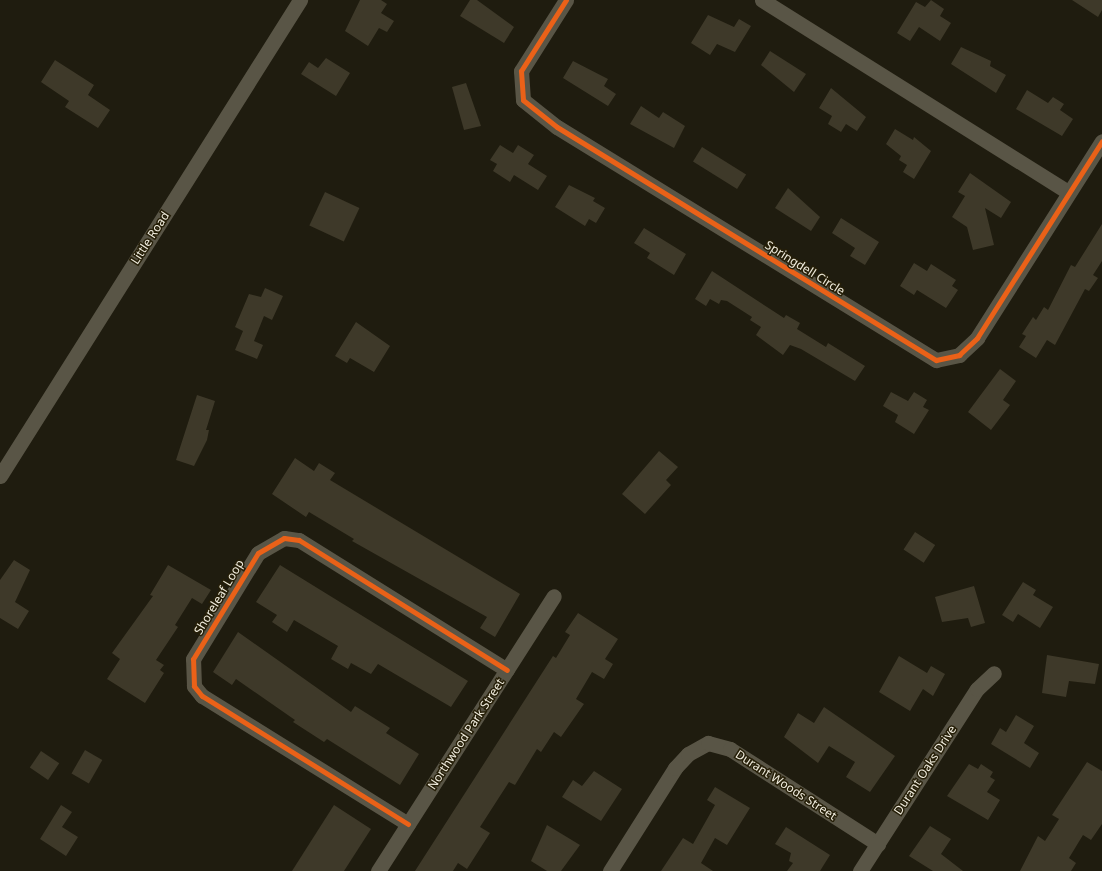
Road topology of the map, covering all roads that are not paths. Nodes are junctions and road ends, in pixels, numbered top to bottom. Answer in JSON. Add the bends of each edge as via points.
{"nodes":[{"id":1,"x":300,"y":0,"type":"edge"},
{"id":2,"x":762,"y":0,"type":"edge"},
{"id":3,"x":561,"y":2,"type":"edge"},
{"id":4,"x":1102,"y":141,"type":"edge"},
{"id":5,"x":1068,"y":192,"type":"junction"},
{"id":6,"x":0,"y":476,"type":"edge"},
{"id":7,"x":554,"y":596,"type":"dead end"},
{"id":8,"x":507,"y":670,"type":"junction"},
{"id":9,"x":994,"y":673,"type":"dead end"},
{"id":10,"x":408,"y":824,"type":"junction"},
{"id":11,"x":878,"y":844,"type":"junction"},
{"id":12,"x":378,"y":871,"type":"edge"},
{"id":13,"x":610,"y":871,"type":"edge"},
{"id":14,"x":860,"y":871,"type":"edge"}],
"edges":[{"from":1,"to":6,"type":"street","name":"Little Road"},
{"from":2,"to":5,"type":"street"},
{"from":3,"to":5,"type":"street","name":"Springdell Circle","via":[[521,71],[523,100],[556,127],[936,360],[959,355],[977,338]]},
{"from":4,"to":5,"type":"street","name":"Springdell Circle"},
{"from":7,"to":8,"type":"street","name":"Northwood Park Street"},
{"from":8,"to":10,"type":"street","name":"Northwood Park Street"},
{"from":8,"to":10,"type":"street","name":"Shoreleaf Loop","via":[[299,540],[284,538],[258,553],[193,659],[194,686],[202,696]]},
{"from":9,"to":11,"type":"street","name":"Durant Oaks Drive","via":[[977,689]]},
{"from":10,"to":12,"type":"street","name":"Northwood Park Street"},
{"from":11,"to":13,"type":"street","name":"Durant Woods Street","via":[[730,749],[708,743],[688,754],[675,768]]},
{"from":11,"to":14,"type":"street","name":"Durant Oaks Drive"}]}
